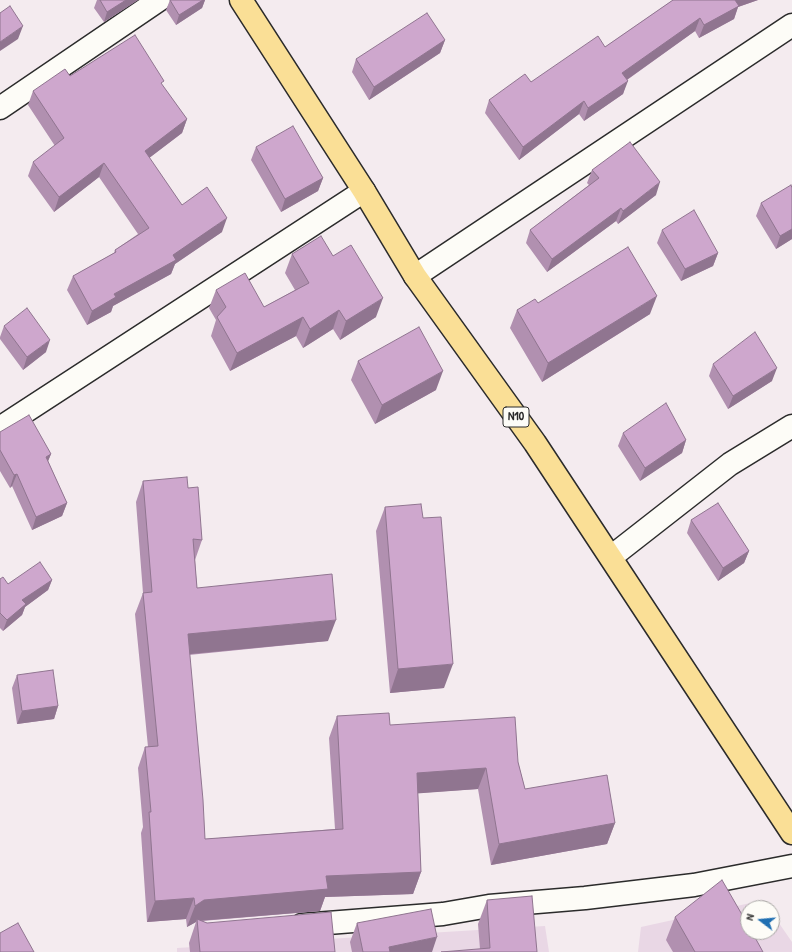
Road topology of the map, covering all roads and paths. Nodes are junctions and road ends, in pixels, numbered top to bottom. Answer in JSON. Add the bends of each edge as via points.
{"nodes":[{"id":1,"x":159,"y":0,"type":"edge"},
{"id":2,"x":241,"y":0,"type":"edge"},
{"id":3,"x":792,"y":25,"type":"edge"},
{"id":4,"x":0,"y":108,"type":"edge"},
{"id":5,"x":364,"y":191,"type":"junction"},
{"id":6,"x":415,"y":276,"type":"junction"},
{"id":7,"x":792,"y":426,"type":"edge"},
{"id":8,"x":0,"y":428,"type":"edge"},
{"id":9,"x":611,"y":557,"type":"junction"},
{"id":10,"x":792,"y":832,"type":"edge"},
{"id":11,"x":792,"y":866,"type":"edge"},
{"id":12,"x":280,"y":927,"type":"edge"}],
"edges":[{"from":1,"to":4,"type":"street"},
{"from":2,"to":5,"type":"main road","number":"N10"},
{"from":3,"to":6,"type":"street"},
{"from":5,"to":6,"type":"main road","number":"N10"},
{"from":5,"to":8,"type":"street"},
{"from":6,"to":9,"type":"main road","number":"N10","via":[[535,443]]},
{"from":7,"to":9,"type":"street","via":[[730,464]]},
{"from":9,"to":10,"type":"main road","number":"N10"},
{"from":11,"to":12,"type":"street","via":[[694,885],[585,898],[489,906],[442,914]]}]}
